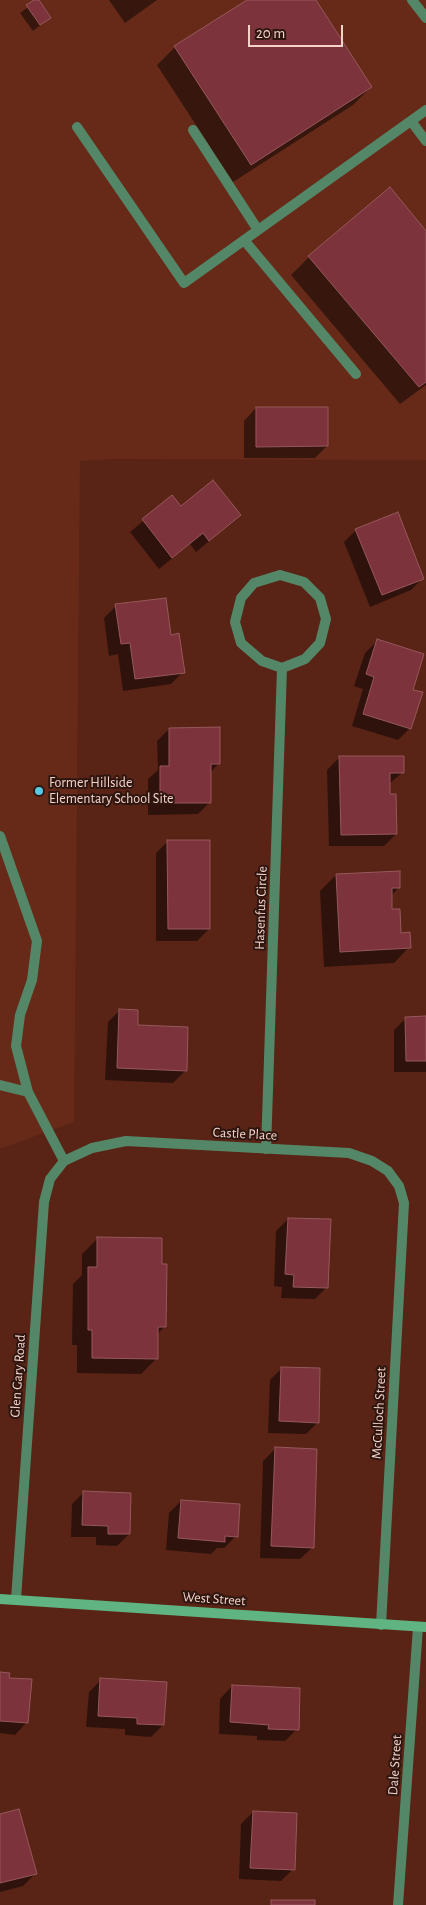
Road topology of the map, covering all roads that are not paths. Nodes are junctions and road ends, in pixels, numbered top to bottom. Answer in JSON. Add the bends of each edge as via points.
{"nodes":[{"id":1,"x":412,"y":0,"type":"edge"},
{"id":2,"x":426,"y":18,"type":"edge"},
{"id":3,"x":426,"y":110,"type":"edge"},
{"id":4,"x":411,"y":121,"type":"junction"},
{"id":5,"x":77,"y":127,"type":"dead end"},
{"id":6,"x":193,"y":130,"type":"dead end"},
{"id":7,"x":426,"y":141,"type":"edge"},
{"id":8,"x":258,"y":230,"type":"junction"},
{"id":9,"x":244,"y":240,"type":"junction"},
{"id":10,"x":356,"y":374,"type":"dead end"},
{"id":11,"x":282,"y":668,"type":"junction"},
{"id":12,"x":0,"y":836,"type":"edge"},
{"id":13,"x":0,"y":1085,"type":"edge"},
{"id":14,"x":28,"y":1092,"type":"junction"},
{"id":15,"x":266,"y":1149,"type":"junction"},
{"id":16,"x":64,"y":1161,"type":"junction"},
{"id":17,"x":404,"y":1203,"type":"joint"},
{"id":18,"x":0,"y":1598,"type":"edge"},
{"id":19,"x":16,"y":1599,"type":"junction"},
{"id":20,"x":381,"y":1625,"type":"junction"},
{"id":21,"x":422,"y":1627,"type":"edge"},
{"id":22,"x":398,"y":1905,"type":"edge"}],
"edges":[{"from":1,"to":2,"type":"street"},
{"from":3,"to":4,"type":"street"},
{"from":4,"to":7,"type":"street"},
{"from":4,"to":8,"type":"street"},
{"from":5,"to":9,"type":"street","via":[[184,283]]},
{"from":6,"to":8,"type":"street"},
{"from":8,"to":9,"type":"street"},
{"from":9,"to":10,"type":"street"},
{"from":11,"to":11,"type":"street","via":[[262,661],[241,643],[235,622],[241,598],[254,583],[280,575],[304,582],[320,598],[326,619],[320,643],[305,659]]},
{"from":11,"to":15,"type":"street","name":"Hasenfus Circle"},
{"from":12,"to":14,"type":"street","via":[[37,941],[32,980],[20,1015],[16,1046]]},
{"from":13,"to":14,"type":"street"},
{"from":14,"to":16,"type":"street"},
{"from":15,"to":16,"type":"street","name":"Castle Place","via":[[126,1141],[92,1148]]},
{"from":15,"to":17,"type":"street","name":"Castle Place","via":[[349,1153],[372,1161],[388,1171],[399,1186]]},
{"from":16,"to":19,"type":"street","name":"Glen Gary Road","via":[[50,1179],[44,1202]]},
{"from":17,"to":20,"type":"street","name":"McCulloch Street"},
{"from":18,"to":19,"type":"street","name":"West Street"},
{"from":19,"to":20,"type":"street","name":"West Street"},
{"from":20,"to":21,"type":"street","name":"West Street"},
{"from":21,"to":22,"type":"street","name":"Dale Street"}]}
